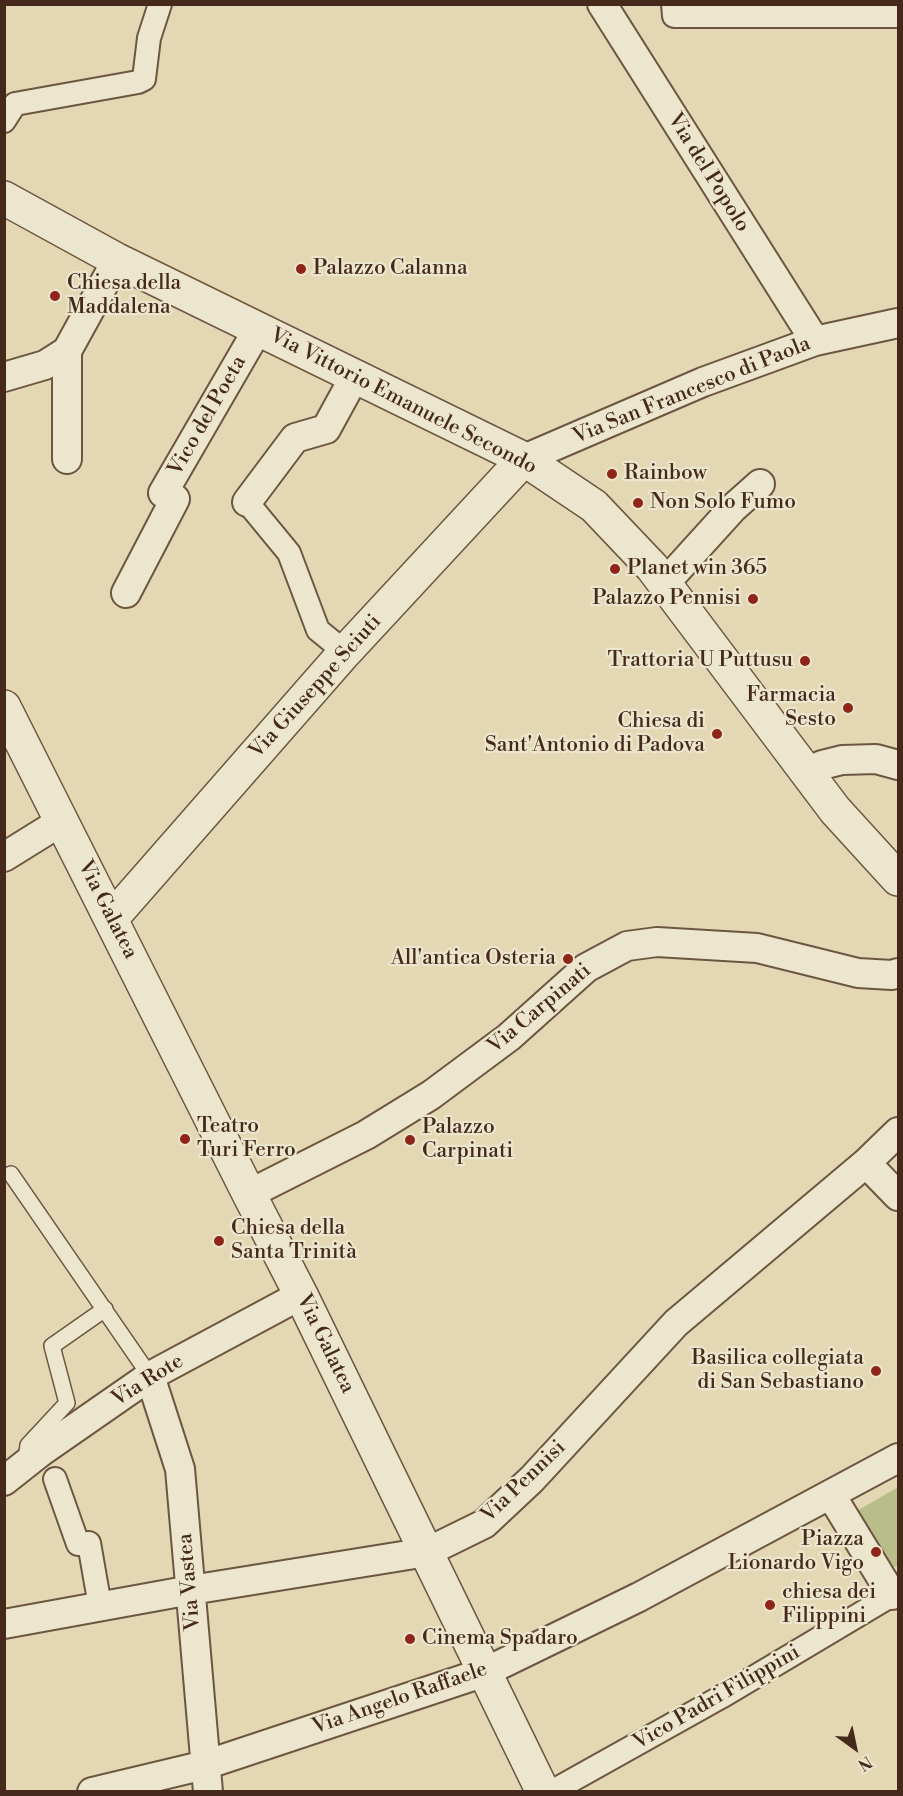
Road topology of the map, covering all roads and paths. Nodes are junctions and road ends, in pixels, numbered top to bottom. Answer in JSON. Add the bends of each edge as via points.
{"nodes":[{"id":1,"x":160,"y":4,"type":"edge"},
{"id":2,"x":602,"y":4,"type":"edge"},
{"id":3,"x":673,"y":4,"type":"edge"},
{"id":4,"x":898,"y":16,"type":"edge"},
{"id":5,"x":4,"y":121,"type":"edge"},
{"id":6,"x":4,"y":198,"type":"edge"},
{"id":7,"x":117,"y":260,"type":"junction"},
{"id":8,"x":898,"y":323,"type":"edge"},
{"id":9,"x":258,"y":329,"type":"junction"},
{"id":10,"x":815,"y":341,"type":"junction"},
{"id":11,"x":67,"y":351,"type":"junction"},
{"id":12,"x":355,"y":376,"type":"junction"},
{"id":13,"x":4,"y":377,"type":"edge"},
{"id":14,"x":67,"y":459,"type":"dead end"},
{"id":15,"x":524,"y":459,"type":"junction"},
{"id":16,"x":760,"y":484,"type":"dead end"},
{"id":17,"x":247,"y":502,"type":"joint"},
{"id":18,"x":665,"y":584,"type":"junction"},
{"id":19,"x":126,"y":593,"type":"dead end"},
{"id":20,"x":345,"y":652,"type":"junction"},
{"id":21,"x":4,"y":707,"type":"edge"},
{"id":22,"x":887,"y":762,"type":"edge"},
{"id":23,"x":809,"y":773,"type":"junction"},
{"id":24,"x":62,"y":821,"type":"junction"},
{"id":25,"x":4,"y":857,"type":"edge"},
{"id":26,"x":898,"y":879,"type":"edge"},
{"id":27,"x":112,"y":918,"type":"junction"},
{"id":28,"x":898,"y":973,"type":"edge"},
{"id":29,"x":898,"y":1132,"type":"edge"},
{"id":30,"x":866,"y":1164,"type":"junction"},
{"id":31,"x":11,"y":1174,"type":"dead end"},
{"id":32,"x":249,"y":1194,"type":"junction"},
{"id":33,"x":898,"y":1196,"type":"edge"},
{"id":34,"x":301,"y":1295,"type":"junction"},
{"id":35,"x":105,"y":1309,"type":"junction"},
{"id":36,"x":150,"y":1376,"type":"junction"},
{"id":37,"x":898,"y":1458,"type":"edge"},
{"id":38,"x":15,"y":1473,"type":"edge"},
{"id":39,"x":55,"y":1479,"type":"dead end"},
{"id":40,"x":826,"y":1498,"type":"junction"},
{"id":41,"x":427,"y":1552,"type":"junction"},
{"id":42,"x":191,"y":1590,"type":"junction"},
{"id":43,"x":894,"y":1599,"type":"edge"},
{"id":44,"x":100,"y":1606,"type":"junction"},
{"id":45,"x":4,"y":1624,"type":"edge"},
{"id":46,"x":485,"y":1672,"type":"junction"},
{"id":47,"x":207,"y":1778,"type":"edge"},
{"id":48,"x":92,"y":1791,"type":"edge"},
{"id":49,"x":543,"y":1791,"type":"edge"},
{"id":50,"x":551,"y":1791,"type":"edge"}],
"edges":[{"from":1,"to":5,"type":"street","via":[[149,38],[144,79],[15,104]]},
{"from":2,"to":10,"type":"street","name":"Via del Popolo"},
{"from":3,"to":4,"type":"street","via":[[674,16]]},
{"from":6,"to":7,"type":"street","name":"Via Vittorio Emanuele Secondo"},
{"from":7,"to":9,"type":"street","name":"Via Vittorio Emanuele Secondo"},
{"from":7,"to":11,"type":"street"},
{"from":8,"to":10,"type":"street","name":"Via San Francesco di Paola"},
{"from":9,"to":12,"type":"street","name":"Via Vittorio Emanuele Secondo"},
{"from":9,"to":19,"type":"street","name":"Vico del Poeta","via":[[163,493],[175,499]]},
{"from":10,"to":15,"type":"street","name":"Via San Francesco di Paola","via":[[703,382]]},
{"from":11,"to":13,"type":"street","via":[[45,365]]},
{"from":11,"to":14,"type":"street"},
{"from":12,"to":15,"type":"street","name":"Via Vittorio Emanuele Secondo"},
{"from":12,"to":17,"type":"street","via":[[326,429],[295,438]]},
{"from":15,"to":18,"type":"street","name":"Via Vittorio Emanuele Secondo","via":[[594,506]]},
{"from":15,"to":20,"type":"street","name":"Via Giuseppe Sciuti"},
{"from":16,"to":18,"type":"street","via":[[733,508]]},
{"from":17,"to":20,"type":"street","via":[[289,553],[318,630]]},
{"from":18,"to":23,"type":"street","name":"Via Vittorio Emanuele Secondo"},
{"from":20,"to":27,"type":"street","name":"Via Giuseppe Sciuti"},
{"from":21,"to":24,"type":"street","name":"Via Galatea"},
{"from":22,"to":23,"type":"street","via":[[842,760]]},
{"from":23,"to":26,"type":"street","name":"Via Vittorio Emanuele Secondo","via":[[835,810]]},
{"from":24,"to":25,"type":"street"},
{"from":24,"to":27,"type":"street","name":"Via Galatea"},
{"from":27,"to":32,"type":"street","name":"Via Galatea"},
{"from":28,"to":32,"type":"street","name":"Via Carpinati","via":[[858,973],[757,948],[657,942],[627,946],[586,968],[509,1037],[430,1095],[366,1135]]},
{"from":29,"to":30,"type":"street","name":"Via Pennisi"},
{"from":30,"to":33,"type":"street"},
{"from":30,"to":41,"type":"street","name":"Via Pennisi","via":[[676,1323],[532,1479],[484,1524]]},
{"from":31,"to":35,"type":"lane"},
{"from":32,"to":34,"type":"street","name":"Via Galatea"},
{"from":34,"to":36,"type":"street","name":"Via Rote"},
{"from":34,"to":41,"type":"street","name":"Via Galatea"},
{"from":35,"to":36,"type":"lane"},
{"from":35,"to":38,"type":"lane","via":[[52,1346],[67,1403],[28,1445]]},
{"from":36,"to":38,"type":"street","name":"Via Rote"},
{"from":36,"to":42,"type":"street","name":"Via Vastea","via":[[180,1469]]},
{"from":37,"to":40,"type":"street","name":"Via Angelo Raffaele"},
{"from":39,"to":44,"type":"street","via":[[78,1544],[89,1543]]},
{"from":40,"to":43,"type":"street"},
{"from":40,"to":46,"type":"street","name":"Via Angelo Raffaele","via":[[639,1597]]},
{"from":41,"to":42,"type":"street","name":"Via Pennisi"},
{"from":41,"to":46,"type":"street","name":"Via Galatea"},
{"from":42,"to":44,"type":"street","name":"Via Pennisi"},
{"from":42,"to":47,"type":"street","name":"Via Vastea"},
{"from":43,"to":50,"type":"street","name":"Vico Padri Filippini"},
{"from":44,"to":45,"type":"street","name":"Via Pennisi"},
{"from":46,"to":47,"type":"street","name":"Via Angelo Raffaele"},
{"from":46,"to":49,"type":"street","name":"Via Galatea"},
{"from":47,"to":48,"type":"street","name":"Via Angelo Raffaele"}]}
